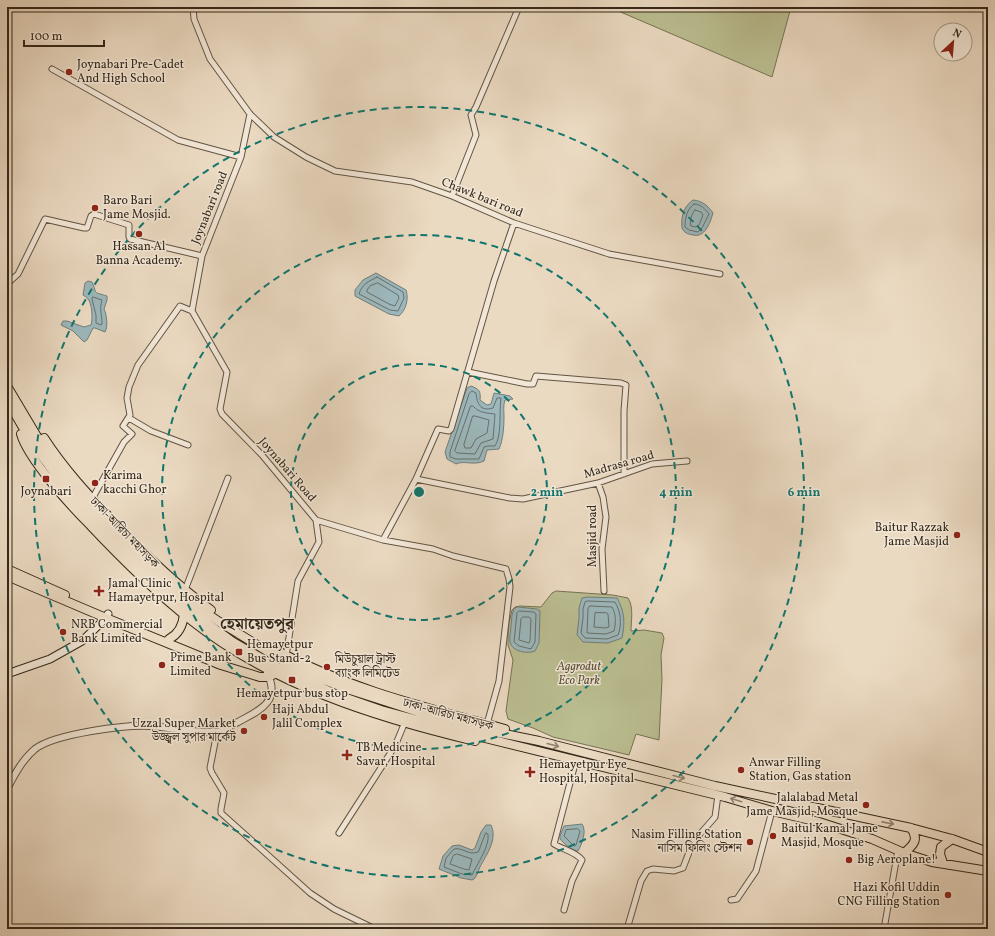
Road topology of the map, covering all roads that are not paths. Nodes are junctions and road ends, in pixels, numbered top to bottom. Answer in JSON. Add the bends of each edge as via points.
{"nodes":[{"id":1,"x":193,"y":7,"type":"edge"},
{"id":2,"x":519,"y":7,"type":"edge"},
{"id":3,"x":52,"y":69,"type":"dead end"},
{"id":4,"x":250,"y":114,"type":"junction"},
{"id":5,"x":241,"y":157,"type":"junction"},
{"id":6,"x":452,"y":196,"type":"junction"},
{"id":7,"x":514,"y":222,"type":"junction"},
{"id":8,"x":202,"y":256,"type":"junction"},
{"id":9,"x":720,"y":274,"type":"dead end"},
{"id":10,"x":7,"y":284,"type":"edge"},
{"id":11,"x":192,"y":310,"type":"junction"},
{"id":12,"x":468,"y":372,"type":"junction"},
{"id":13,"x":7,"y":386,"type":"edge"},
{"id":14,"x":7,"y":400,"type":"edge"},
{"id":15,"x":130,"y":417,"type":"junction"},
{"id":16,"x":22,"y":420,"type":"junction"},
{"id":17,"x":188,"y":445,"type":"dead end"},
{"id":18,"x":687,"y":461,"type":"dead end"},
{"id":19,"x":624,"y":474,"type":"junction"},
{"id":20,"x":228,"y":478,"type":"dead end"},
{"id":21,"x":416,"y":479,"type":"junction"},
{"id":22,"x":598,"y":483,"type":"junction"},
{"id":23,"x":92,"y":499,"type":"junction"},
{"id":24,"x":316,"y":520,"type":"junction"},
{"id":25,"x":383,"y":540,"type":"junction"},
{"id":26,"x":7,"y":569,"type":"edge"},
{"id":27,"x":7,"y":576,"type":"edge"},
{"id":28,"x":185,"y":590,"type":"junction"},
{"id":29,"x":604,"y":591,"type":"dead end"},
{"id":30,"x":184,"y":614,"type":"junction"},
{"id":31,"x":107,"y":616,"type":"junction"},
{"id":32,"x":169,"y":639,"type":"junction"},
{"id":33,"x":286,"y":656,"type":"junction"},
{"id":34,"x":270,"y":673,"type":"junction"},
{"id":35,"x":7,"y":674,"type":"edge"},
{"id":36,"x":405,"y":722,"type":"junction"},
{"id":37,"x":487,"y":724,"type":"junction"},
{"id":38,"x":217,"y":732,"type":"junction"},
{"id":39,"x":539,"y":741,"type":"junction"},
{"id":40,"x":538,"y":750,"type":"junction"},
{"id":41,"x":576,"y":760,"type":"junction"},
{"id":42,"x":7,"y":788,"type":"edge"},
{"id":43,"x":718,"y":795,"type":"junction"},
{"id":44,"x":772,"y":811,"type":"junction"},
{"id":45,"x":911,"y":828,"type":"junction"},
{"id":46,"x":339,"y":833,"type":"dead end"},
{"id":47,"x":952,"y":839,"type":"junction"},
{"id":48,"x":901,"y":852,"type":"junction"},
{"id":49,"x":988,"y":852,"type":"edge"},
{"id":50,"x":943,"y":864,"type":"junction"},
{"id":51,"x":988,"y":871,"type":"edge"},
{"id":52,"x":731,"y":900,"type":"dead end"},
{"id":53,"x":564,"y":910,"type":"dead end"},
{"id":54,"x":374,"y":929,"type":"edge"},
{"id":55,"x":627,"y":929,"type":"edge"},
{"id":56,"x":884,"y":929,"type":"edge"}],
"edges":[{"from":1,"to":4,"type":"street","name":"Chawk bari road","via":[[194,19],[210,59]]},
{"from":2,"to":6,"type":"street","via":[[471,115],[476,135]]},
{"from":3,"to":5,"type":"street","via":[[178,140]]},
{"from":4,"to":5,"type":"street","name":"Joynabari road"},
{"from":4,"to":6,"type":"street","name":"Chawk bari road","via":[[274,137],[335,171],[412,182]]},
{"from":5,"to":8,"type":"street","name":"Joynabari road"},
{"from":6,"to":7,"type":"street","name":"Chawk bari road"},
{"from":7,"to":9,"type":"street","name":"Chawk bari road","via":[[615,255]]},
{"from":7,"to":12,"type":"street"},
{"from":8,"to":10,"type":"street","via":[[130,239],[129,225],[94,214],[87,228],[45,219],[18,274]]},
{"from":8,"to":11,"type":"street","name":"Joynabari road"},
{"from":11,"to":15,"type":"street","via":[[180,306],[138,365],[127,398]]},
{"from":11,"to":24,"type":"street","name":"Joynabari Road","via":[[227,372],[220,409],[222,414],[262,455]]},
{"from":12,"to":19,"type":"street","via":[[527,384],[533,384],[536,376],[626,385]]},
{"from":12,"to":21,"type":"street","via":[[451,429],[438,429]]},
{"from":13,"to":16,"type":"main road"},
{"from":14,"to":16,"type":"main road","name":"ঢাকা-আরিচা মহাসড়ক"},
{"from":15,"to":17,"type":"street","via":[[151,431]]},
{"from":15,"to":23,"type":"street","via":[[123,426],[132,434],[124,442]]},
{"from":16,"to":23,"type":"main road","via":[[38,429]]},
{"from":16,"to":30,"type":"main road","via":[[22,436],[32,456],[78,513],[150,586]]},
{"from":16,"to":39,"type":"main road","name":"ঢাকা-আরিচা মহাসড়ক","via":[[76,490],[147,565],[188,601],[245,638],[291,665],[347,689],[437,718]]},
{"from":16,"to":40,"type":"main road","name":"ঢাকা-আরিচা মহাসড়ক","via":[[32,443],[88,514],[145,572],[189,610],[233,642],[277,667],[335,694],[381,710]]},
{"from":18,"to":19,"type":"street","name":"Madrasa road","via":[[652,464]]},
{"from":19,"to":22,"type":"street","name":"Madrasa road"},
{"from":20,"to":28,"type":"street"},
{"from":21,"to":22,"type":"street","name":"Madrasa road","via":[[523,499]]},
{"from":21,"to":25,"type":"street"},
{"from":22,"to":29,"type":"street","name":"Masjid road","via":[[606,517],[602,550]]},
{"from":23,"to":28,"type":"main road","via":[[151,560]]},
{"from":24,"to":25,"type":"street"},
{"from":24,"to":33,"type":"street","name":"Joynabari Road","via":[[319,542],[298,581]]},
{"from":25,"to":37,"type":"street","via":[[434,549],[507,571],[510,587],[499,681]]},
{"from":26,"to":31,"type":"main road"},
{"from":27,"to":31,"type":"main road"},
{"from":28,"to":33,"type":"main road","via":[[228,622]]},
{"from":30,"to":32,"type":"main road","via":[[176,636]]},
{"from":30,"to":34,"type":"main road"},
{"from":31,"to":32,"type":"main road"},
{"from":31,"to":34,"type":"main road","via":[[221,665],[260,677]]},
{"from":31,"to":35,"type":"main road","via":[[82,641],[50,659]]},
{"from":32,"to":34,"type":"main road","via":[[223,661]]},
{"from":33,"to":37,"type":"main road","via":[[354,686]]},
{"from":34,"to":36,"type":"main road","via":[[357,708]]},
{"from":34,"to":38,"type":"street","via":[[271,694],[263,708]]},
{"from":36,"to":40,"type":"main road","via":[[520,752]]},
{"from":36,"to":46,"type":"street","via":[[395,746]]},
{"from":37,"to":39,"type":"main road"},
{"from":38,"to":42,"type":"street","via":[[136,725],[59,738],[36,748],[22,762]]},
{"from":38,"to":54,"type":"street","via":[[210,768],[224,793],[221,813],[310,893],[334,909]]},
{"from":39,"to":45,"type":"main road","name":"ঢাকা-আরিচা মহাসড়ক","one_way":true,"via":[[715,786]]},
{"from":40,"to":41,"type":"main road","name":"ঢাকা-আরিচা মহাসড়ক"},
{"from":41,"to":43,"type":"main road","name":"ঢাকা-আরিচা মহাসড়ক"},
{"from":41,"to":53,"type":"street","via":[[554,844],[582,860]]},
{"from":44,"to":43,"type":"main road","name":"ঢাকা-আরিচা মহাসড়ক","one_way":true},
{"from":43,"to":55,"type":"street","via":[[715,817],[693,842],[683,868],[674,871],[653,869],[647,872],[641,881]]},
{"from":44,"to":48,"type":"main road","name":"ঢাকা-আরিচা মহাসড়ক","via":[[839,828]]},
{"from":44,"to":52,"type":"street","via":[[756,871],[737,898]]},
{"from":45,"to":47,"type":"main road","name":"ঢাকা-আরিচা মহাসড়ক"},
{"from":45,"to":48,"type":"main road","via":[[915,840],[912,846]]},
{"from":47,"to":49,"type":"main road","name":"ঢাকা-আরিচা মহাসড়ক"},
{"from":47,"to":50,"type":"main road","via":[[941,847]]},
{"from":48,"to":50,"type":"main road","name":"ঢাকা-আরিচা মহাসড়ক"},
{"from":48,"to":56,"type":"street"},
{"from":50,"to":51,"type":"main road","name":"ঢাকা-আরিচা মহাসড়ক"}]}
